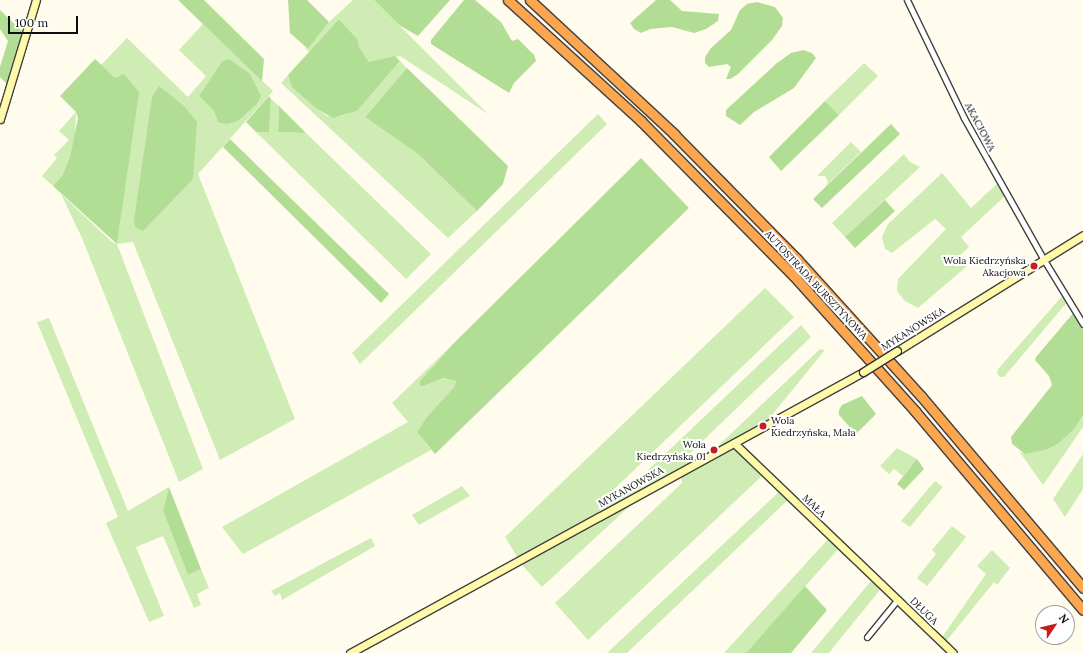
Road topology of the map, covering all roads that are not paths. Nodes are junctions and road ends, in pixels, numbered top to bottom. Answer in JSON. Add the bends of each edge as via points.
{"nodes":[{"id":1,"x":36,"y":0,"type":"edge"},
{"id":2,"x":508,"y":0,"type":"edge"},
{"id":3,"x":530,"y":0,"type":"edge"},
{"id":4,"x":907,"y":0,"type":"edge"},
{"id":5,"x":0,"y":119,"type":"edge"},
{"id":6,"x":1083,"y":235,"type":"edge"},
{"id":7,"x":1044,"y":260,"type":"junction"},
{"id":8,"x":1083,"y":324,"type":"edge"},
{"id":9,"x":734,"y":443,"type":"junction"},
{"id":10,"x":881,"y":582,"type":"joint"},
{"id":11,"x":1083,"y":588,"type":"edge"},
{"id":12,"x":898,"y":599,"type":"junction"},
{"id":13,"x":1083,"y":610,"type":"edge"},
{"id":14,"x":867,"y":637,"type":"dead end"},
{"id":15,"x":350,"y":653,"type":"edge"},
{"id":16,"x":953,"y":653,"type":"edge"}],
"edges":[{"from":1,"to":5,"type":"main road"},
{"from":2,"to":13,"type":"highway","name":"AUTOSTRADA BURSZTYNOWA","via":[[640,121],[793,275],[916,411]]},
{"from":3,"to":11,"type":"highway","name":"AUTOSTRADA BURSZTYNOWA","via":[[674,134],[797,259],[916,391]]},
{"from":4,"to":7,"type":"street","name":"AKACJOWA","via":[[964,118]]},
{"from":6,"to":7,"type":"main road","name":"MYKANOWSKA"},
{"from":7,"to":8,"type":"street","name":"AKACJOWA"},
{"from":7,"to":9,"type":"main road","name":"MYKANOWSKA","bridge":true,"via":[[863,372]]},
{"from":9,"to":10,"type":"main road","name":"MAŁA"},
{"from":9,"to":15,"type":"main road","name":"MYKANOWSKA"},
{"from":10,"to":12,"type":"main road","name":"DŁUGA"},
{"from":12,"to":14,"type":"street"},
{"from":12,"to":16,"type":"main road","name":"DŁUGA"}]}
